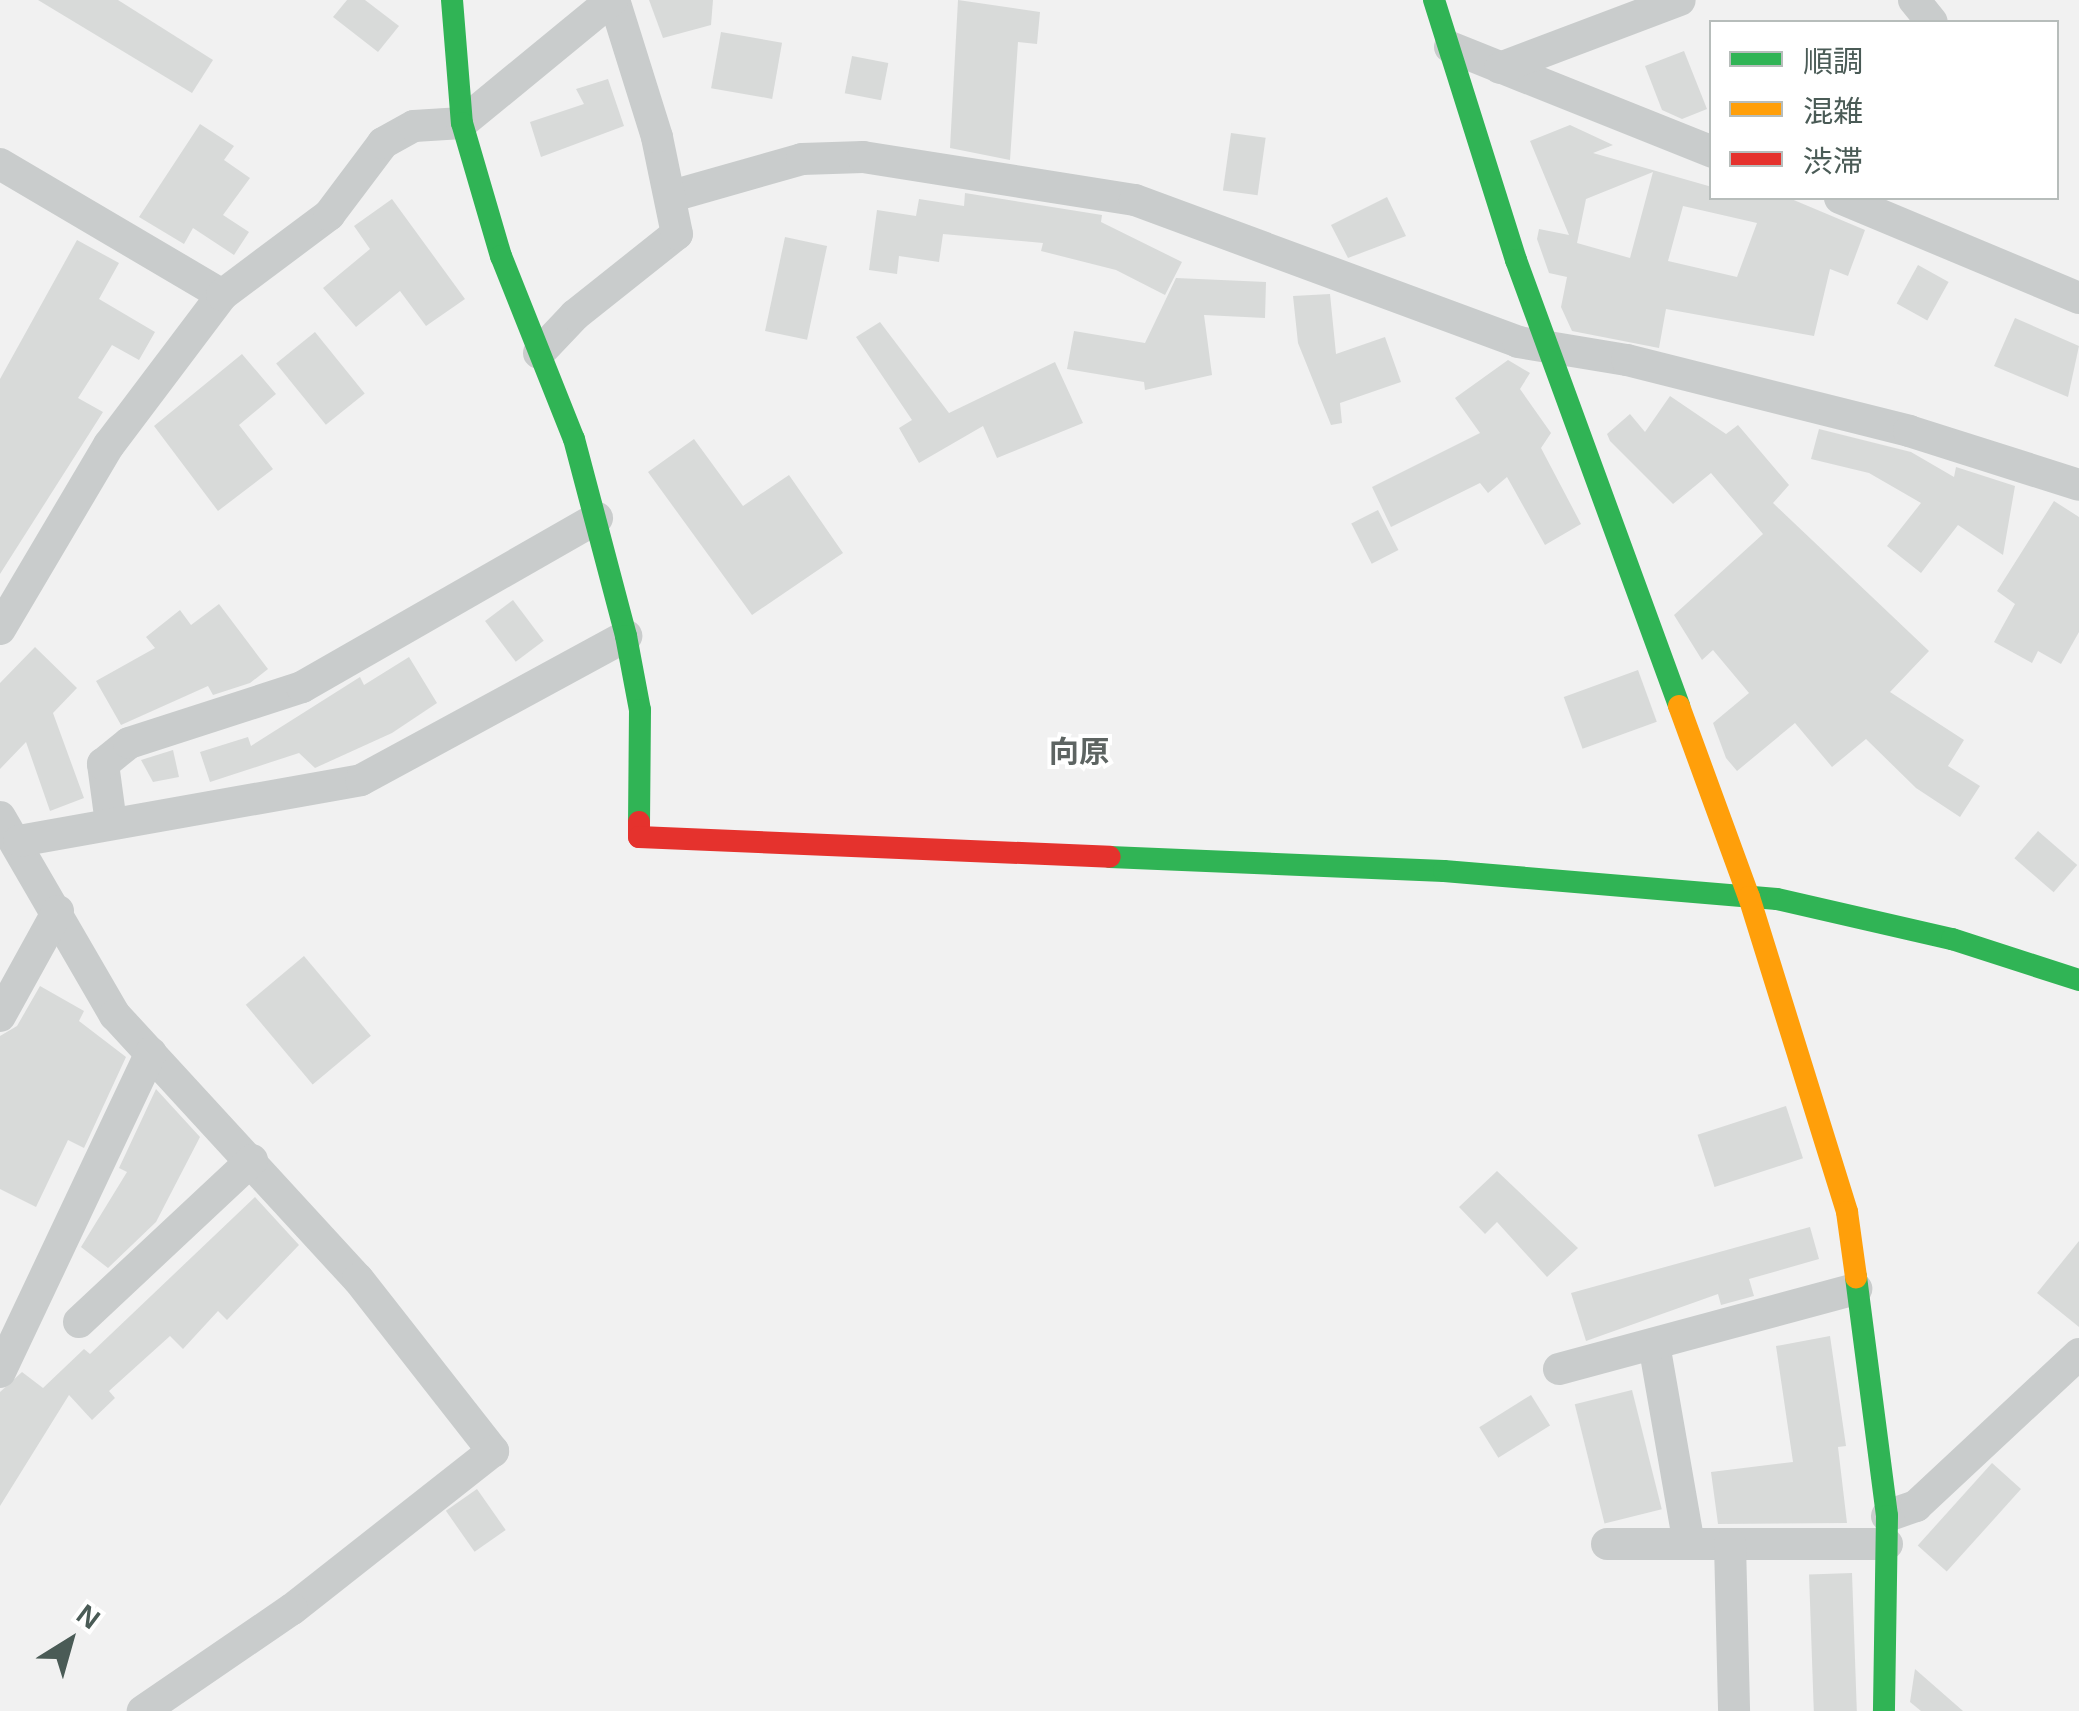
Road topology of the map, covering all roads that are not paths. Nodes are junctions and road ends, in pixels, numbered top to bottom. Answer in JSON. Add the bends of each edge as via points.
{"nodes":[{"id":1,"x":452,"y":0,"type":"edge"},
{"id":2,"x":613,"y":0,"type":"edge"},
{"id":3,"x":1434,"y":0,"type":"edge"},
{"id":4,"x":1680,"y":0,"type":"edge"},
{"id":5,"x":1914,"y":0,"type":"edge"},
{"id":6,"x":1930,"y":20,"type":"edge"},
{"id":7,"x":1450,"y":47,"type":"junction"},
{"id":8,"x":1500,"y":68,"type":"junction"},
{"id":9,"x":462,"y":124,"type":"junction"},
{"id":10,"x":1709,"y":151,"type":"edge"},
{"id":11,"x":0,"y":164,"type":"edge"},
{"id":12,"x":672,"y":196,"type":"junction"},
{"id":13,"x":1854,"y":200,"type":"edge"},
{"id":14,"x":1883,"y":204,"type":"edge"},
{"id":15,"x":222,"y":295,"type":"junction"},
{"id":16,"x":2079,"y":298,"type":"edge"},
{"id":17,"x":1552,"y":344,"type":"junction"},
{"id":18,"x":539,"y":354,"type":"junction"},
{"id":19,"x":2079,"y":485,"type":"edge"},
{"id":20,"x":597,"y":518,"type":"junction"},
{"id":21,"x":0,"y":629,"type":"edge"},
{"id":22,"x":626,"y":636,"type":"junction"},
{"id":23,"x":110,"y":823,"type":"junction"},
{"id":24,"x":10,"y":829,"type":"edge"},
{"id":25,"x":1749,"y":897,"type":"junction"},
{"id":26,"x":58,"y":911,"type":"junction"},
{"id":27,"x":2079,"y":980,"type":"edge"},
{"id":28,"x":0,"y":1016,"type":"edge"},
{"id":29,"x":151,"y":1053,"type":"junction"},
{"id":30,"x":252,"y":1160,"type":"junction"},
{"id":31,"x":1856,"y":1289,"type":"junction"},
{"id":32,"x":79,"y":1322,"type":"dead end"},
{"id":33,"x":1654,"y":1344,"type":"junction"},
{"id":34,"x":2079,"y":1354,"type":"edge"},
{"id":35,"x":1559,"y":1369,"type":"dead end"},
{"id":36,"x":0,"y":1372,"type":"edge"},
{"id":37,"x":1887,"y":1530,"type":"junction"},
{"id":38,"x":1608,"y":1544,"type":"dead end"},
{"id":39,"x":1689,"y":1544,"type":"junction"},
{"id":40,"x":1730,"y":1544,"type":"junction"},
{"id":41,"x":143,"y":1711,"type":"edge"},
{"id":42,"x":1734,"y":1711,"type":"edge"},
{"id":43,"x":1884,"y":1711,"type":"edge"}],
"edges":[{"from":1,"to":9,"type":"street"},
{"from":2,"to":9,"type":"street"},
{"from":2,"to":12,"type":"street"},
{"from":3,"to":7,"type":"street"},
{"from":4,"to":8,"type":"street"},
{"from":5,"to":6,"type":"street"},
{"from":7,"to":8,"type":"street"},
{"from":7,"to":17,"type":"street","via":[[1516,260]]},
{"from":8,"to":10,"type":"street"},
{"from":9,"to":15,"type":"street","via":[[414,126],[383,143],[328,215]]},
{"from":9,"to":18,"type":"street"},
{"from":11,"to":15,"type":"street"},
{"from":12,"to":17,"type":"street","via":[[802,158],[955,169],[1134,200],[1518,342]]},
{"from":12,"to":18,"type":"street","via":[[676,234]]},
{"from":13,"to":14,"type":"street"},
{"from":14,"to":16,"type":"street"},
{"from":15,"to":21,"type":"street","via":[[109,445]]},
{"from":17,"to":19,"type":"street","via":[[1908,431]]},
{"from":17,"to":25,"type":"street"},
{"from":18,"to":20,"type":"street"},
{"from":20,"to":22,"type":"street"},
{"from":20,"to":23,"type":"street","via":[[302,687],[128,744],[103,764]]},
{"from":22,"to":23,"type":"street","via":[[361,780]]},
{"from":22,"to":25,"type":"street","via":[[640,720],[640,838],[1444,871]]},
{"from":23,"to":24,"type":"street"},
{"from":24,"to":26,"type":"street"},
{"from":25,"to":27,"type":"street","via":[[1952,939]]},
{"from":25,"to":31,"type":"street","via":[[1847,1212]]},
{"from":26,"to":28,"type":"street"},
{"from":26,"to":29,"type":"street","via":[[115,1016]]},
{"from":29,"to":30,"type":"street"},
{"from":29,"to":36,"type":"street"},
{"from":30,"to":32,"type":"street"},
{"from":30,"to":41,"type":"street","via":[[405,1336],[493,1452],[292,1609]]},
{"from":31,"to":33,"type":"street"},
{"from":31,"to":37,"type":"street"},
{"from":33,"to":35,"type":"street"},
{"from":33,"to":39,"type":"street"},
{"from":34,"to":37,"type":"street"},
{"from":37,"to":40,"type":"street"},
{"from":37,"to":43,"type":"street"},
{"from":38,"to":39,"type":"street"},
{"from":39,"to":40,"type":"street"},
{"from":40,"to":42,"type":"street"}]}
